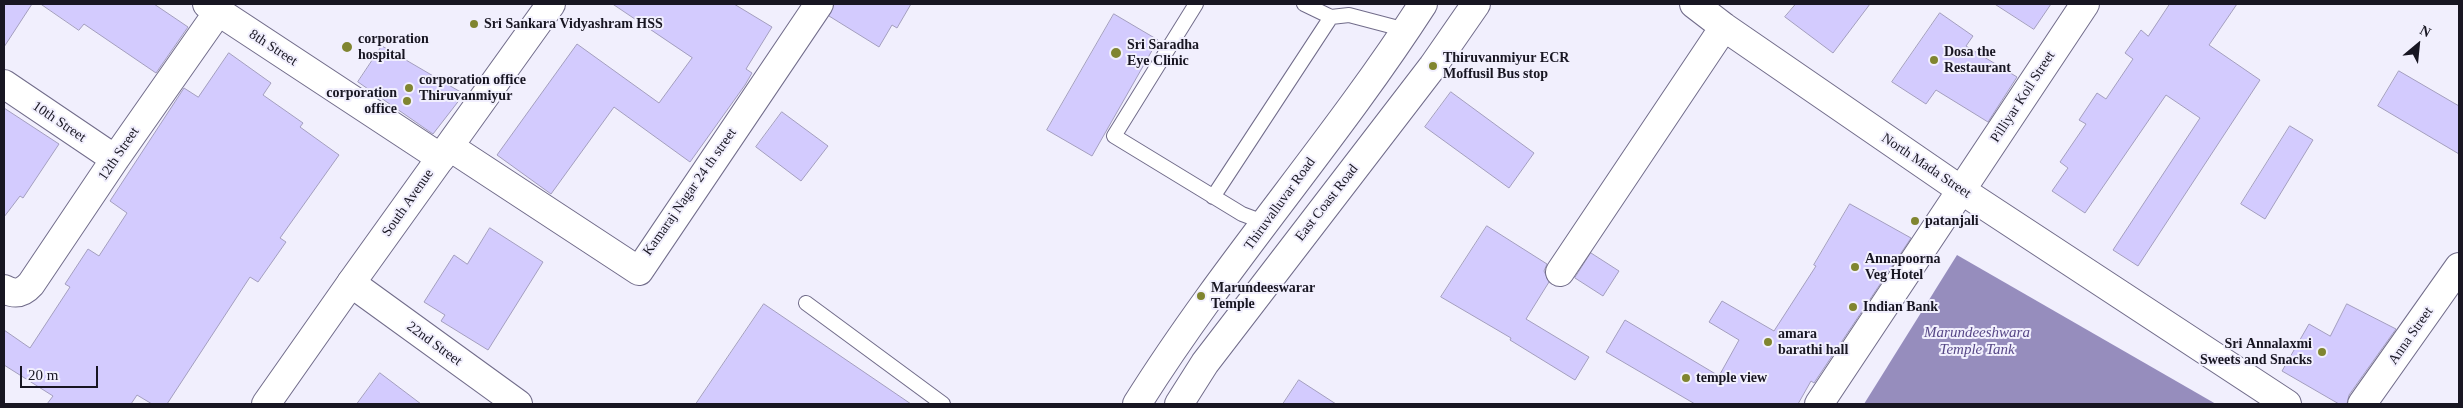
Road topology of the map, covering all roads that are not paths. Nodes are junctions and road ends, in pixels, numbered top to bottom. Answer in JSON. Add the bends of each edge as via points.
{"nodes":[{"id":1,"x":551,"y":4,"type":"edge"},
{"id":2,"x":818,"y":4,"type":"edge"},
{"id":3,"x":1196,"y":4,"type":"edge"},
{"id":4,"x":1304,"y":4,"type":"edge"},
{"id":5,"x":1422,"y":4,"type":"edge"},
{"id":6,"x":1476,"y":4,"type":"edge"},
{"id":7,"x":1694,"y":4,"type":"edge"},
{"id":8,"x":2085,"y":4,"type":"edge"},
{"id":9,"x":212,"y":8,"type":"edge"},
{"id":10,"x":1331,"y":17,"type":"junction"},
{"id":11,"x":1724,"y":27,"type":"junction"},
{"id":12,"x":1406,"y":30,"type":"junction"},
{"id":13,"x":4,"y":84,"type":"edge"},
{"id":14,"x":445,"y":152,"type":"junction"},
{"id":15,"x":115,"y":159,"type":"junction"},
{"id":16,"x":1961,"y":190,"type":"junction"},
{"id":17,"x":1213,"y":197,"type":"junction"},
{"id":18,"x":1266,"y":223,"type":"junction"},
{"id":19,"x":2459,"y":267,"type":"edge"},
{"id":20,"x":1560,"y":272,"type":"dead end"},
{"id":21,"x":351,"y":283,"type":"junction"},
{"id":22,"x":11,"y":291,"type":"edge"},
{"id":23,"x":806,"y":303,"type":"dead end"},
{"id":24,"x":266,"y":404,"type":"edge"},
{"id":25,"x":518,"y":404,"type":"edge"},
{"id":26,"x":943,"y":404,"type":"edge"},
{"id":27,"x":1137,"y":404,"type":"edge"},
{"id":28,"x":1179,"y":404,"type":"edge"},
{"id":29,"x":1819,"y":404,"type":"edge"},
{"id":30,"x":2286,"y":404,"type":"edge"},
{"id":31,"x":2362,"y":404,"type":"edge"}],
"edges":[{"from":1,"to":14,"type":"street","name":"South Avenue"},
{"from":2,"to":14,"type":"street","name":"Kamaraj Nagar 24 th street","via":[[639,271]]},
{"from":3,"to":17,"type":"lane","via":[[1114,136]]},
{"from":4,"to":10,"type":"lane"},
{"from":5,"to":12,"type":"street","name":"Thiruvalluvar Road"},
{"from":6,"to":28,"type":"street","name":"East Coast Road","via":[[1205,363]]},
{"from":7,"to":11,"type":"street","name":"North Mada Street"},
{"from":8,"to":16,"type":"street","name":"Pilliyar Koil Street"},
{"from":9,"to":14,"type":"street","name":"8th Street"},
{"from":9,"to":15,"type":"street","name":"12th Street"},
{"from":10,"to":12,"type":"lane","via":[[1349,15]]},
{"from":10,"to":17,"type":"lane"},
{"from":11,"to":16,"type":"street","name":"North Mada Street"},
{"from":11,"to":20,"type":"street"},
{"from":12,"to":18,"type":"street","name":"Thiruvalluvar Road"},
{"from":13,"to":15,"type":"street","name":"10th Street"},
{"from":14,"to":21,"type":"street","name":"South Avenue"},
{"from":15,"to":22,"type":"street","name":"12th Street","via":[[32,284],[24,292]]},
{"from":16,"to":29,"type":"street","name":"Pilliyar Koil Street"},
{"from":16,"to":30,"type":"street","name":"North Mada Street"},
{"from":17,"to":18,"type":"lane"},
{"from":18,"to":27,"type":"street","name":"Thiruvalluvar Road","via":[[1165,360]]},
{"from":19,"to":31,"type":"street","name":"Anna Street"},
{"from":21,"to":24,"type":"street","name":"South Avenue"},
{"from":21,"to":25,"type":"street","name":"22nd Street"},
{"from":23,"to":26,"type":"lane"}]}
